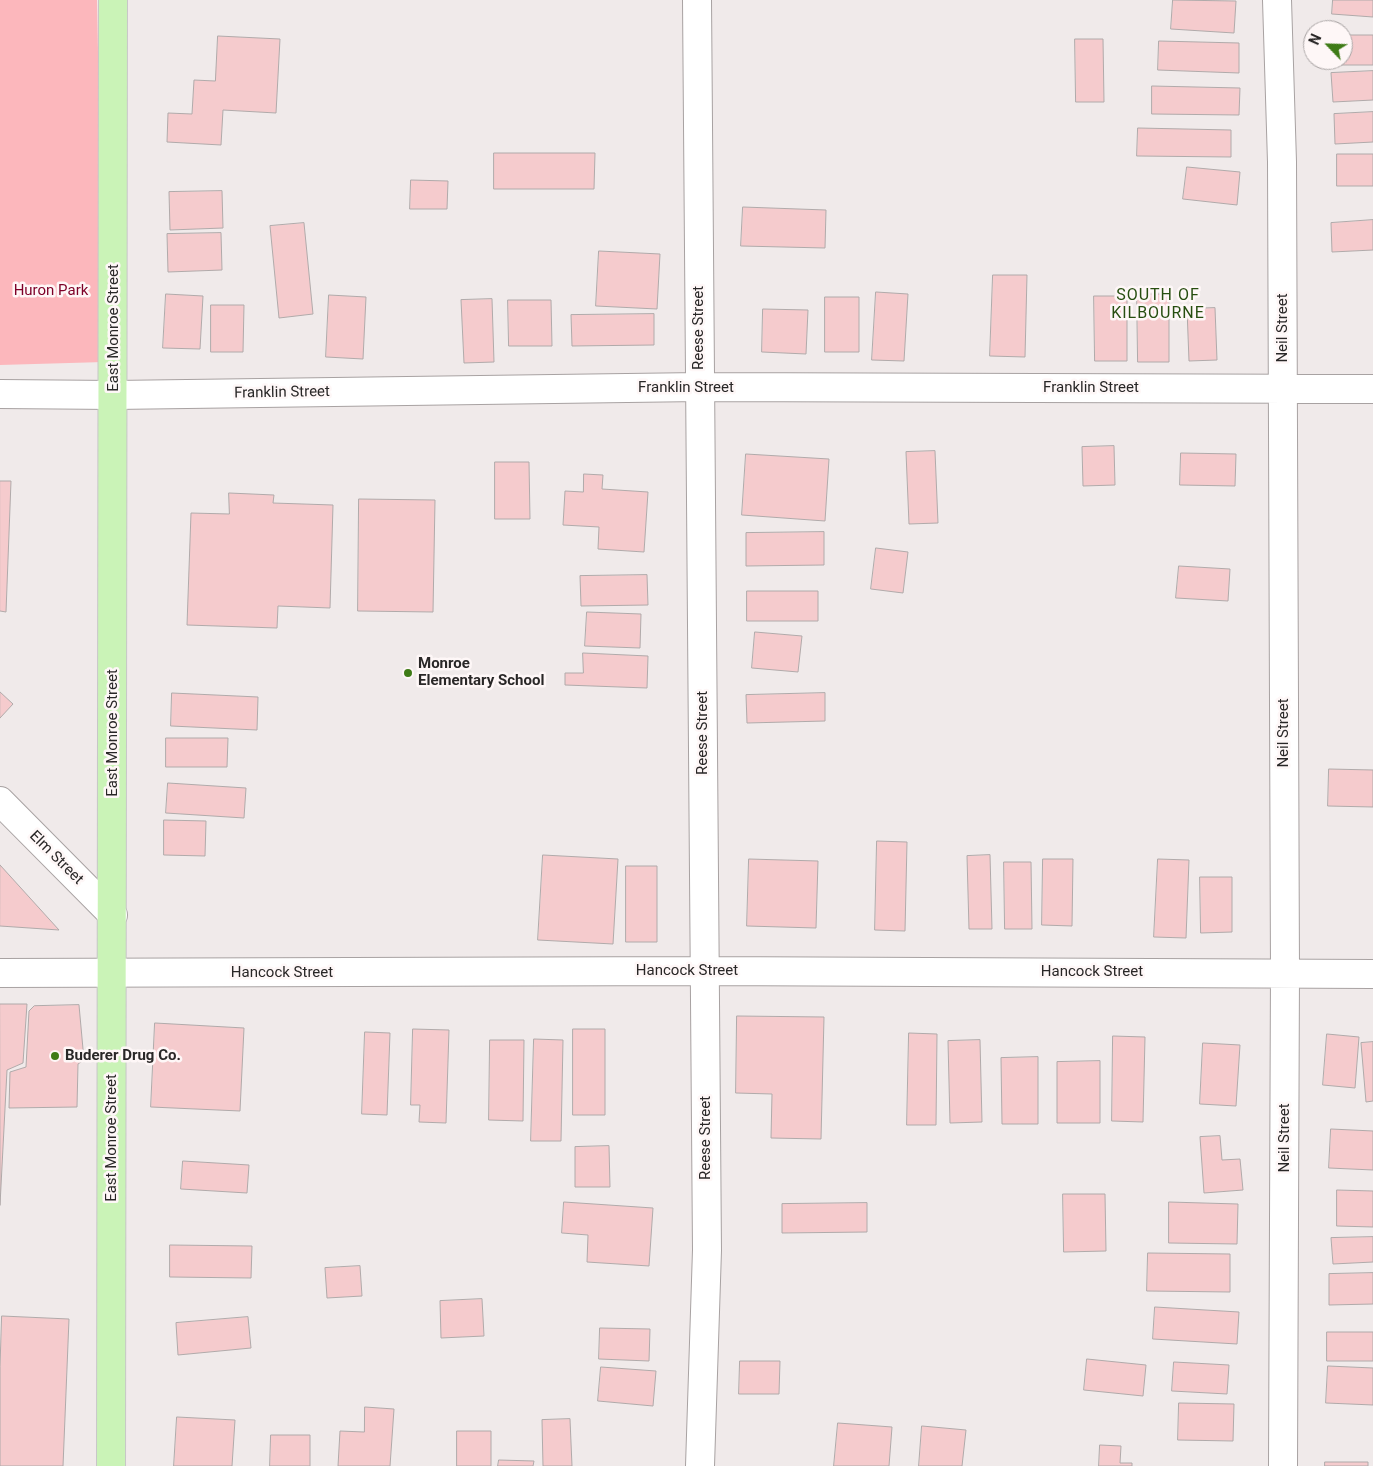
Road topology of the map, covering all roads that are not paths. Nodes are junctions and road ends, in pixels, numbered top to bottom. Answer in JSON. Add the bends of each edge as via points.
{"nodes":[{"id":1,"x":113,"y":0,"type":"edge"},
{"id":2,"x":697,"y":0,"type":"edge"},
{"id":3,"x":1277,"y":0,"type":"edge"},
{"id":4,"x":700,"y":387,"type":"junction"},
{"id":5,"x":1283,"y":389,"type":"junction"},
{"id":6,"x":1373,"y":390,"type":"edge"},
{"id":7,"x":0,"y":394,"type":"edge"},
{"id":8,"x":114,"y":395,"type":"junction"},
{"id":9,"x":0,"y":801,"type":"edge"},
{"id":10,"x":113,"y":915,"type":"junction"},
{"id":11,"x":704,"y":971,"type":"junction"},
{"id":12,"x":1285,"y":972,"type":"junction"},
{"id":13,"x":0,"y":973,"type":"edge"},
{"id":14,"x":113,"y":974,"type":"junction"},
{"id":15,"x":1373,"y":974,"type":"edge"},
{"id":16,"x":111,"y":1466,"type":"edge"},
{"id":17,"x":700,"y":1466,"type":"edge"},
{"id":18,"x":1284,"y":1466,"type":"edge"}],
"edges":[{"from":1,"to":8,"type":"main road","name":"East Monroe Street"},
{"from":2,"to":4,"type":"street","name":"Reese Street"},
{"from":3,"to":5,"type":"street","name":"Neil Street","via":[[1282,162]]},
{"from":4,"to":5,"type":"street","name":"Franklin Street"},
{"from":4,"to":8,"type":"street","name":"Franklin Street"},
{"from":4,"to":11,"type":"street","name":"Reese Street"},
{"from":5,"to":6,"type":"street","name":"Franklin Street"},
{"from":5,"to":12,"type":"street","name":"Neil Street"},
{"from":7,"to":8,"type":"street","name":"Franklin Street"},
{"from":8,"to":10,"type":"main road","name":"East Monroe Street"},
{"from":9,"to":10,"type":"street","name":"Elm Street"},
{"from":10,"to":14,"type":"main road","name":"East Monroe Street"},
{"from":11,"to":12,"type":"street","name":"Hancock Street"},
{"from":11,"to":14,"type":"street","name":"Hancock Street"},
{"from":11,"to":17,"type":"street","name":"Reese Street","via":[[707,1250]]},
{"from":12,"to":15,"type":"street","name":"Hancock Street"},
{"from":12,"to":18,"type":"street","name":"Neil Street"},
{"from":13,"to":14,"type":"street","name":"Hancock Street"},
{"from":14,"to":16,"type":"main road","name":"East Monroe Street"}]}
